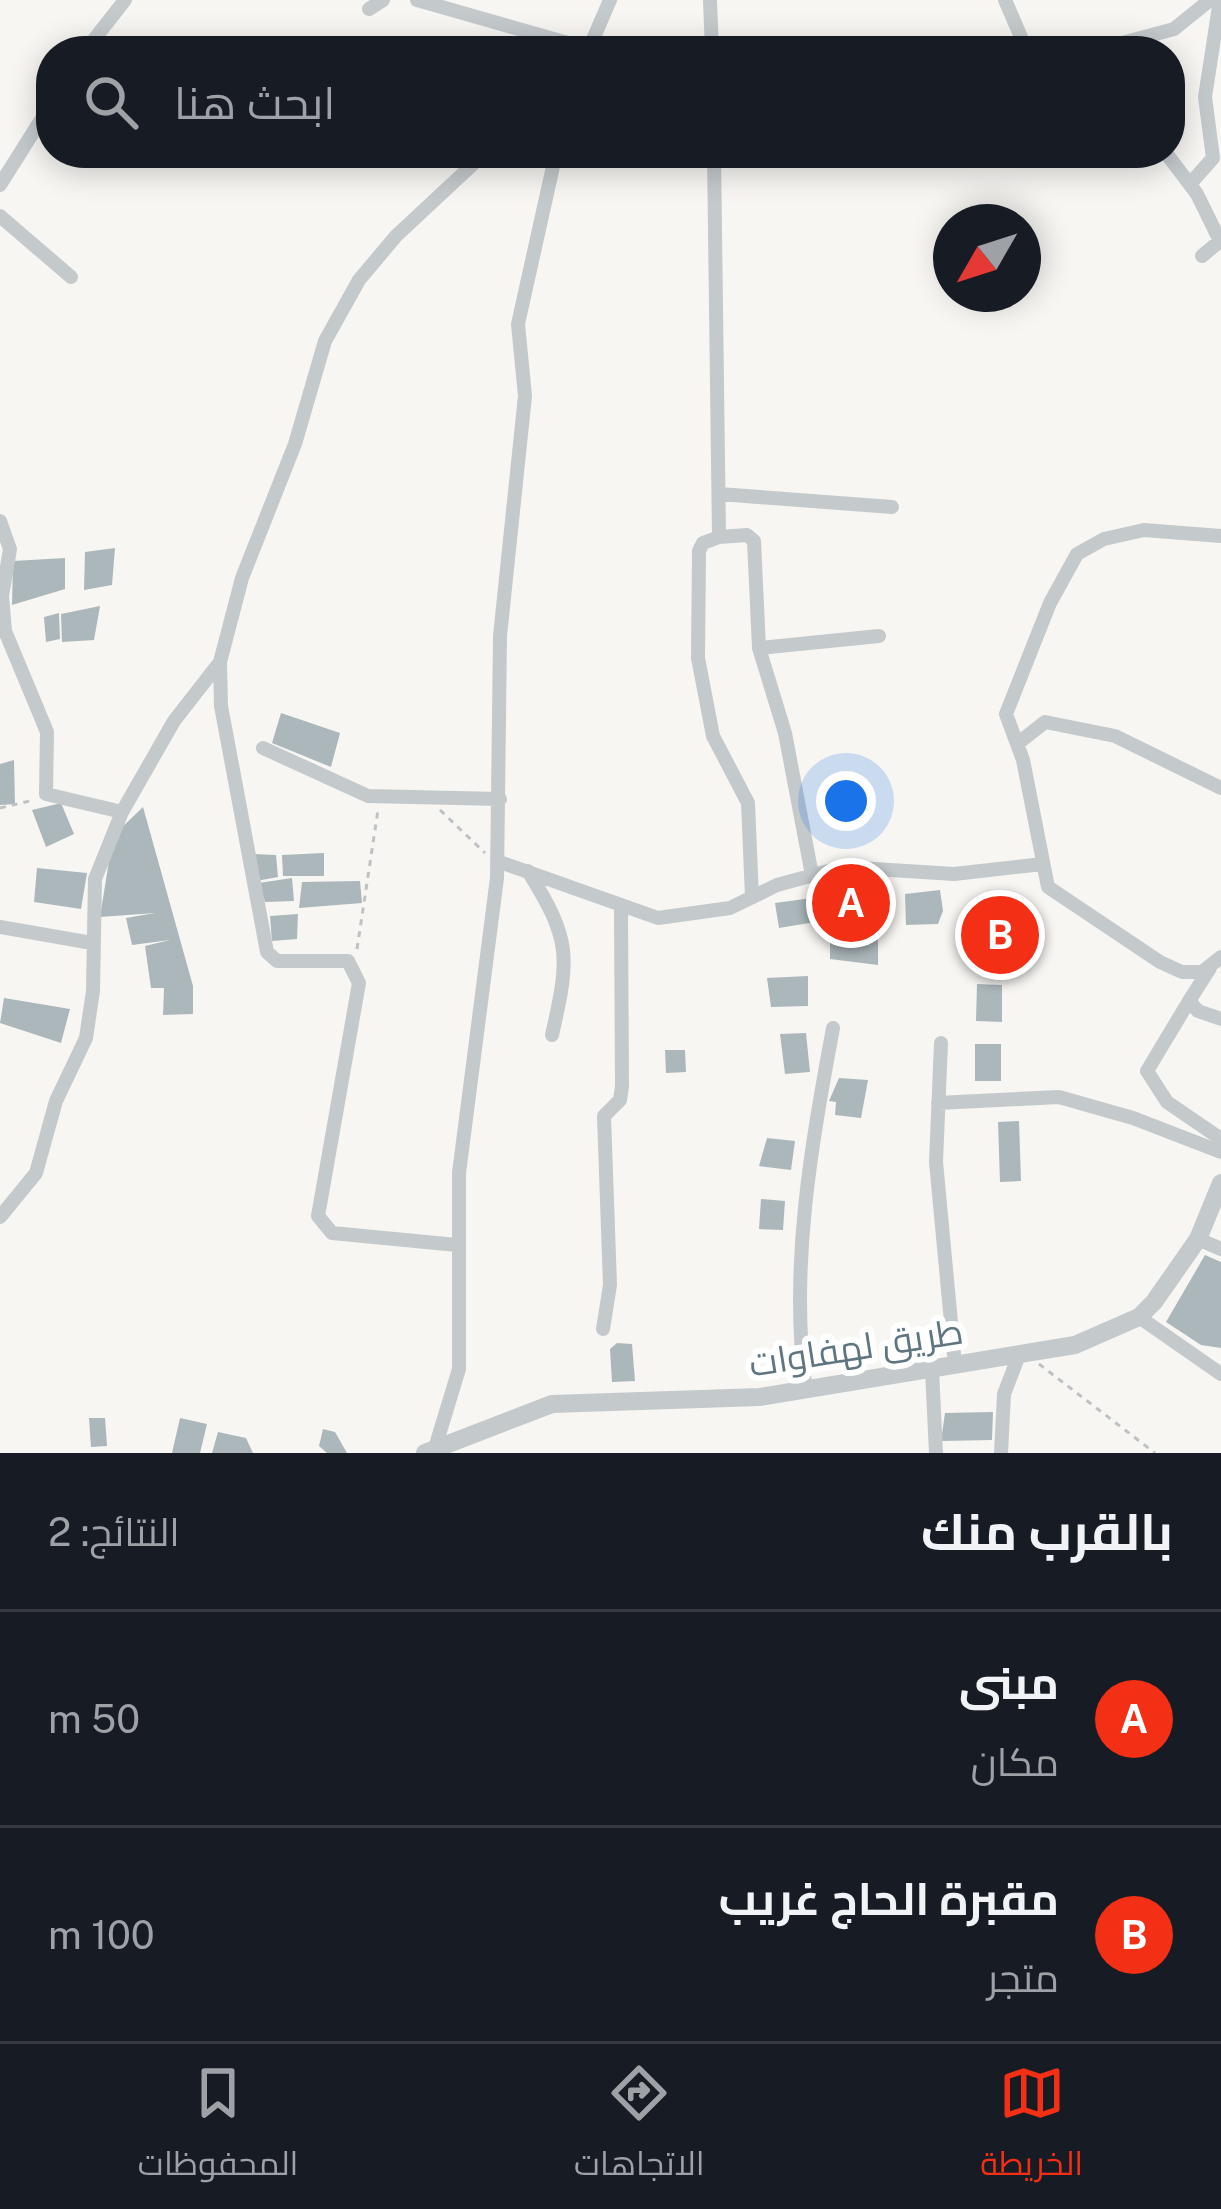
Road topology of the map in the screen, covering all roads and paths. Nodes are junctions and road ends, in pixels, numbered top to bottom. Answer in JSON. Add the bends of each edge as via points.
{"nodes":[{"id":1,"x":125,"y":0,"type":"edge"},
{"id":2,"x":417,"y":0,"type":"edge"},
{"id":3,"x":610,"y":0,"type":"edge"},
{"id":4,"x":710,"y":0,"type":"edge"},
{"id":5,"x":1005,"y":0,"type":"edge"},
{"id":6,"x":1210,"y":0,"type":"edge"},
{"id":7,"x":1220,"y":0,"type":"edge"},
{"id":8,"x":97,"y":36,"type":"edge"},
{"id":9,"x":541,"y":36,"type":"edge"},
{"id":10,"x":595,"y":36,"type":"edge"},
{"id":11,"x":711,"y":36,"type":"edge"},
{"id":12,"x":1021,"y":36,"type":"edge"},
{"id":13,"x":1145,"y":36,"type":"edge"},
{"id":14,"x":36,"y":128,"type":"edge"},
{"id":15,"x":469,"y":168,"type":"edge"},
{"id":16,"x":552,"y":168,"type":"edge"},
{"id":17,"x":714,"y":168,"type":"edge"},
{"id":18,"x":1178,"y":168,"type":"edge"},
{"id":19,"x":1190,"y":184,"type":"junction"},
{"id":20,"x":0,"y":185,"type":"edge"},
{"id":21,"x":0,"y":216,"type":"edge"},
{"id":22,"x":1202,"y":256,"type":"dead end"},
{"id":23,"x":71,"y":278,"type":"dead end"},
{"id":24,"x":719,"y":494,"type":"junction"},
{"id":25,"x":892,"y":507,"type":"dead end"},
{"id":26,"x":0,"y":521,"type":"edge"},
{"id":27,"x":1221,"y":536,"type":"edge"},
{"id":28,"x":719,"y":537,"type":"junction"},
{"id":29,"x":879,"y":636,"type":"dead end"},
{"id":30,"x":759,"y":648,"type":"junction"},
{"id":31,"x":5,"y":650,"type":"edge"},
{"id":32,"x":220,"y":662,"type":"junction"},
{"id":33,"x":1017,"y":744,"type":"junction"},
{"id":34,"x":263,"y":748,"type":"dead end"},
{"id":35,"x":1221,"y":788,"type":"edge"},
{"id":36,"x":46,"y":794,"type":"junction"},
{"id":37,"x":380,"y":798,"type":"junction"},
{"id":38,"x":500,"y":799,"type":"junction"},
{"id":39,"x":421,"y":801,"type":"junction"},
{"id":40,"x":0,"y":808,"type":"edge"},
{"id":41,"x":122,"y":812,"type":"junction"},
{"id":42,"x":496,"y":861,"type":"junction"},
{"id":43,"x":1042,"y":864,"type":"junction"},
{"id":44,"x":528,"y":871,"type":"junction"},
{"id":45,"x":812,"y":875,"type":"junction"},
{"id":46,"x":752,"y":897,"type":"junction"},
{"id":47,"x":621,"y":908,"type":"junction"},
{"id":48,"x":0,"y":927,"type":"edge"},
{"id":49,"x":92,"y":943,"type":"junction"},
{"id":50,"x":355,"y":962,"type":"dead end"},
{"id":51,"x":1216,"y":963,"type":"edge"},
{"id":52,"x":1189,"y":1001,"type":"junction"},
{"id":53,"x":1221,"y":1019,"type":"edge"},
{"id":54,"x":833,"y":1028,"type":"dead end"},
{"id":55,"x":552,"y":1035,"type":"dead end"},
{"id":56,"x":941,"y":1043,"type":"dead end"},
{"id":57,"x":938,"y":1103,"type":"junction"},
{"id":58,"x":1221,"y":1139,"type":"edge"},
{"id":59,"x":1221,"y":1152,"type":"edge"},
{"id":60,"x":1221,"y":1183,"type":"edge"},
{"id":61,"x":0,"y":1217,"type":"edge"},
{"id":62,"x":1198,"y":1239,"type":"junction"},
{"id":63,"x":457,"y":1245,"type":"junction"},
{"id":64,"x":1221,"y":1249,"type":"edge"},
{"id":65,"x":1139,"y":1317,"type":"junction"},
{"id":66,"x":603,"y":1329,"type":"dead end"},
{"id":67,"x":1025,"y":1354,"type":"junction"},
{"id":68,"x":955,"y":1365,"type":"junction"},
{"id":69,"x":932,"y":1370,"type":"junction"},
{"id":70,"x":1221,"y":1374,"type":"edge"},
{"id":71,"x":806,"y":1390,"type":"junction"},
{"id":72,"x":430,"y":1450,"type":"edge"},
{"id":73,"x":936,"y":1453,"type":"edge"},
{"id":74,"x":1001,"y":1453,"type":"edge"},
{"id":75,"x":1155,"y":1453,"type":"edge"}],
"edges":[{"from":1,"to":8,"type":"street"},
{"from":2,"to":9,"type":"street"},
{"from":3,"to":10,"type":"street"},
{"from":4,"to":11,"type":"street"},
{"from":5,"to":12,"type":"street"},
{"from":6,"to":13,"type":"street","via":[[1174,28]]},
{"from":7,"to":19,"type":"street","via":[[1205,97],[1213,158]]},
{"from":14,"to":20,"type":"street"},
{"from":15,"to":32,"type":"street","via":[[377,255],[325,341]]},
{"from":16,"to":38,"type":"street","via":[[518,325],[525,396],[500,636]]},
{"from":17,"to":24,"type":"street"},
{"from":18,"to":19,"type":"street"},
{"from":19,"to":22,"type":"street","via":[[1220,241]]},
{"from":21,"to":23,"type":"street"},
{"from":24,"to":25,"type":"street"},
{"from":24,"to":28,"type":"street"},
{"from":26,"to":31,"type":"street","via":[[10,542]]},
{"from":27,"to":33,"type":"street","via":[[1168,527],[1132,531],[1077,554],[1009,703]]},
{"from":28,"to":30,"type":"street","via":[[754,541]]},
{"from":28,"to":46,"type":"street","via":[[699,551],[698,658],[713,736],[748,803]]},
{"from":29,"to":30,"type":"street"},
{"from":30,"to":45,"type":"street"},
{"from":31,"to":36,"type":"street","via":[[47,731]]},
{"from":32,"to":41,"type":"street","via":[[174,721]]},
{"from":32,"to":63,"type":"street","via":[[223,735],[267,952],[278,961],[348,961],[359,983],[318,1216],[332,1234]]},
{"from":33,"to":35,"type":"street","via":[[1045,722],[1086,726]]},
{"from":33,"to":43,"type":"street"},
{"from":34,"to":37,"type":"street"},
{"from":36,"to":40,"type":"path"},
{"from":36,"to":41,"type":"street"},
{"from":37,"to":39,"type":"street"},
{"from":37,"to":50,"type":"path"},
{"from":38,"to":39,"type":"street"},
{"from":38,"to":42,"type":"street"},
{"from":39,"to":42,"type":"path"},
{"from":41,"to":49,"type":"street","via":[[95,879]]},
{"from":42,"to":44,"type":"street"},
{"from":42,"to":63,"type":"street"},
{"from":43,"to":45,"type":"street","via":[[954,874],[861,866]]},
{"from":43,"to":51,"type":"street","via":[[1053,893],[1160,962],[1182,972]]},
{"from":44,"to":47,"type":"street"},
{"from":44,"to":55,"type":"street","via":[[564,946]]},
{"from":45,"to":46,"type":"street"},
{"from":46,"to":47,"type":"street","via":[[686,916]]},
{"from":47,"to":66,"type":"street","via":[[622,1086],[604,1116],[610,1285]]},
{"from":48,"to":49,"type":"street"},
{"from":49,"to":61,"type":"street","via":[[86,1038],[56,1101],[36,1173]]},
{"from":51,"to":52,"type":"street"},
{"from":52,"to":53,"type":"street"},
{"from":52,"to":58,"type":"street","via":[[1147,1071],[1167,1102]]},
{"from":54,"to":71,"type":"street","via":[[798,1292]]},
{"from":56,"to":57,"type":"street"},
{"from":57,"to":59,"type":"street","via":[[1058,1097]]},
{"from":57,"to":68,"type":"street"},
{"from":60,"to":62,"type":"street","name":"طريق لهفاوات"},
{"from":62,"to":64,"type":"street"},
{"from":62,"to":65,"type":"street","name":"طريق لهفاوات"},
{"from":63,"to":72,"type":"street","via":[[459,1369]]},
{"from":65,"to":67,"type":"street","name":"طريق لهفاوات","via":[[1075,1345]]},
{"from":65,"to":70,"type":"street"},
{"from":67,"to":68,"type":"street","name":"طريق لهفاوات"},
{"from":67,"to":74,"type":"street","via":[[1004,1394]]},
{"from":67,"to":75,"type":"path"},
{"from":68,"to":69,"type":"street","name":"طريق لهفاوات"},
{"from":69,"to":71,"type":"street","name":"طريق لهفاوات"},
{"from":69,"to":73,"type":"street"},
{"from":71,"to":72,"type":"street","name":"طريق لهفاوات","via":[[552,1404]]}]}
